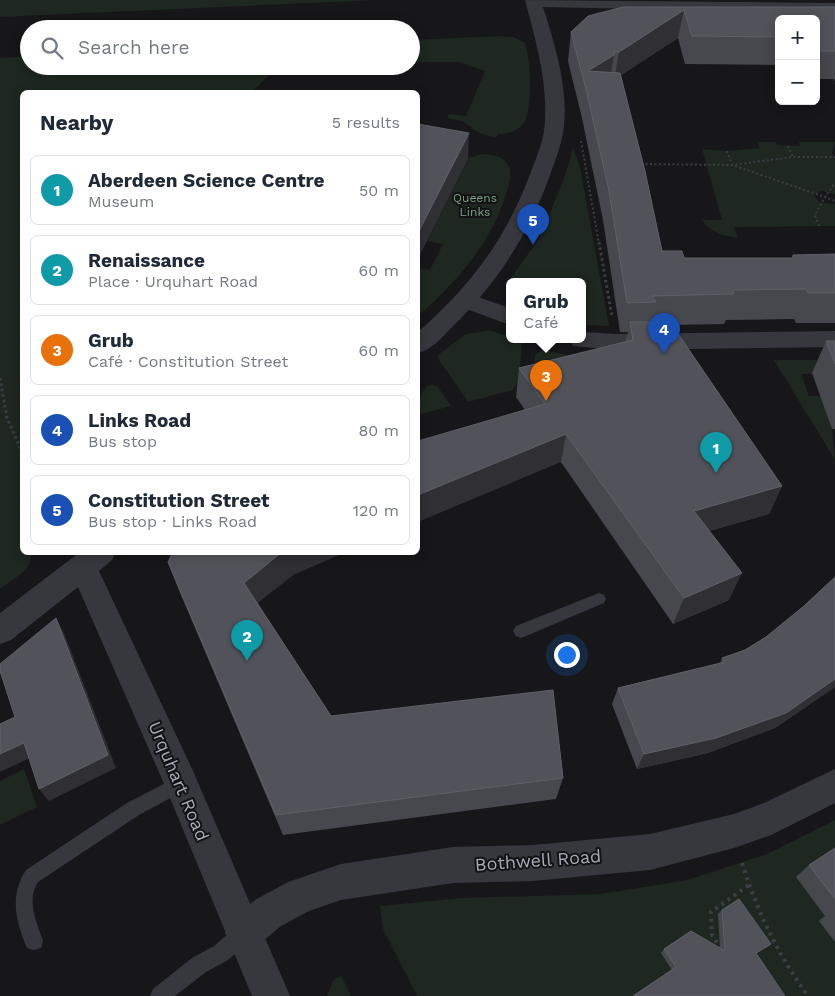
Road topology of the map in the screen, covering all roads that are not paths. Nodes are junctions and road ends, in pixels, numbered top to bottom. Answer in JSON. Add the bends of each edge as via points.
{"nodes":[{"id":1,"x":835,"y":8,"type":"edge"},
{"id":2,"x":540,"y":10,"type":"edge"},
{"id":3,"x":775,"y":19,"type":"edge"},
{"id":4,"x":820,"y":19,"type":"edge"},
{"id":5,"x":835,"y":19,"type":"edge"},
{"id":6,"x":589,"y":20,"type":"edge"},
{"id":7,"x":466,"y":300,"type":"junction"},
{"id":8,"x":506,"y":315,"type":"edge"},
{"id":9,"x":835,"y":339,"type":"edge"},
{"id":10,"x":586,"y":340,"type":"edge"},
{"id":11,"x":420,"y":344,"type":"edge"},
{"id":12,"x":93,"y":560,"type":"edge"},
{"id":13,"x":599,"y":599,"type":"dead end"},
{"id":14,"x":0,"y":631,"type":"edge"},
{"id":15,"x":521,"y":631,"type":"dead end"},
{"id":16,"x":181,"y":783,"type":"junction"},
{"id":17,"x":835,"y":786,"type":"edge"},
{"id":18,"x":244,"y":933,"type":"junction"},
{"id":19,"x":34,"y":941,"type":"dead end"},
{"id":20,"x":160,"y":996,"type":"edge"},
{"id":21,"x":271,"y":996,"type":"edge"}],
"edges":[{"from":1,"to":2,"type":"street"},
{"from":2,"to":7,"type":"street","via":[[554,97],[554,127],[549,152],[518,230],[502,257]]},
{"from":3,"to":6,"type":"street"},
{"from":4,"to":5,"type":"street"},
{"from":7,"to":8,"type":"street"},
{"from":7,"to":11,"type":"street"},
{"from":9,"to":10,"type":"street"},
{"from":12,"to":14,"type":"street"},
{"from":12,"to":16,"type":"street","name":"Urquhart Road","via":[[108,619]]},
{"from":13,"to":15,"type":"lane"},
{"from":16,"to":18,"type":"street","name":"Urquhart Road"},
{"from":16,"to":19,"type":"lane","via":[[133,809],[32,876],[24,886],[22,898]]},
{"from":17,"to":18,"type":"street","name":"Bothwell Road","via":[[771,818],[734,831],[650,852],[533,863],[453,865],[341,882],[302,895],[268,912]]},
{"from":18,"to":20,"type":"lane","via":[[221,954],[199,965]]},
{"from":18,"to":21,"type":"street","name":"Urquhart Road"}]}
